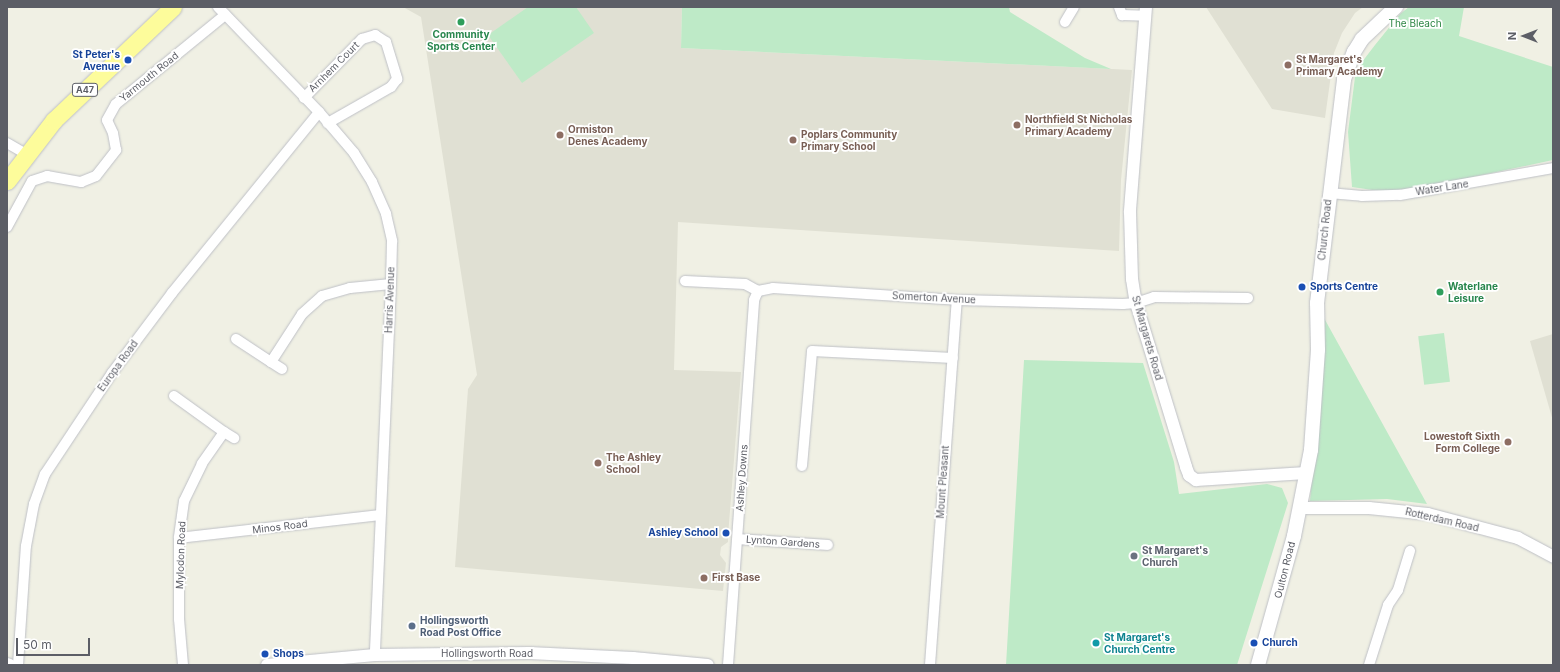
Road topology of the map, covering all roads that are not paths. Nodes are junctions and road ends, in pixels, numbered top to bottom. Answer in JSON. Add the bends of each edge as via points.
{"nodes":[{"id":1,"x":173,"y":7,"type":"edge"},
{"id":2,"x":1074,"y":7,"type":"edge"},
{"id":3,"x":1119,"y":7,"type":"edge"},
{"id":4,"x":1396,"y":7,"type":"edge"},
{"id":5,"x":222,"y":11,"type":"edge"},
{"id":6,"x":1146,"y":12,"type":"edge"},
{"id":7,"x":1065,"y":22,"type":"dead end"},
{"id":8,"x":304,"y":98,"type":"junction"},
{"id":9,"x":319,"y":112,"type":"junction"},
{"id":10,"x":328,"y":123,"type":"junction"},
{"id":11,"x":7,"y":143,"type":"edge"},
{"id":12,"x":26,"y":154,"type":"junction"},
{"id":13,"x":1553,"y":168,"type":"edge"},
{"id":14,"x":7,"y":181,"type":"edge"},
{"id":15,"x":1329,"y":192,"type":"junction"},
{"id":16,"x":7,"y":227,"type":"edge"},
{"id":17,"x":685,"y":281,"type":"dead end"},
{"id":18,"x":391,"y":284,"type":"junction"},
{"id":19,"x":758,"y":291,"type":"junction"},
{"id":20,"x":1248,"y":298,"type":"dead end"},
{"id":21,"x":957,"y":300,"type":"junction"},
{"id":22,"x":1136,"y":303,"type":"junction"},
{"id":23,"x":236,"y":339,"type":"dead end"},
{"id":24,"x":952,"y":358,"type":"junction"},
{"id":25,"x":271,"y":362,"type":"junction"},
{"id":26,"x":282,"y":369,"type":"dead end"},
{"id":27,"x":174,"y":396,"type":"dead end"},
{"id":28,"x":224,"y":432,"type":"junction"},
{"id":29,"x":234,"y":438,"type":"dead end"},
{"id":30,"x":802,"y":466,"type":"dead end"},
{"id":31,"x":1306,"y":473,"type":"junction"},
{"id":32,"x":1300,"y":508,"type":"junction"},
{"id":33,"x":380,"y":514,"type":"junction"},
{"id":34,"x":179,"y":538,"type":"junction"},
{"id":35,"x":738,"y":539,"type":"junction"},
{"id":36,"x":828,"y":545,"type":"dead end"},
{"id":37,"x":1410,"y":551,"type":"dead end"},
{"id":38,"x":1553,"y":558,"type":"edge"},
{"id":39,"x":376,"y":655,"type":"junction"},
{"id":40,"x":357,"y":661,"type":"edge"},
{"id":41,"x":18,"y":665,"type":"edge"},
{"id":42,"x":183,"y":665,"type":"edge"},
{"id":43,"x":267,"y":665,"type":"edge"},
{"id":44,"x":702,"y":665,"type":"edge"},
{"id":45,"x":728,"y":665,"type":"edge"},
{"id":46,"x":930,"y":665,"type":"edge"},
{"id":47,"x":1258,"y":665,"type":"edge"},
{"id":48,"x":1369,"y":665,"type":"edge"}],
"edges":[{"from":1,"to":12,"type":"highway","number":"A47","via":[[54,120]]},
{"from":2,"to":7,"type":"street"},
{"from":3,"to":6,"type":"street","via":[[1122,15]]},
{"from":4,"to":15,"type":"main road","name":"Church Road","via":[[1372,27],[1348,64],[1341,94]]},
{"from":5,"to":8,"type":"street","name":"Harris Avenue"},
{"from":5,"to":16,"type":"street","name":"Yarmouth Road","via":[[116,104],[107,120],[113,133],[116,150],[96,176],[81,182],[47,176],[32,181]]},
{"from":6,"to":22,"type":"street","name":"St Margarets Road","via":[[1130,212],[1130,250]]},
{"from":8,"to":9,"type":"street","name":"Harris Avenue"},
{"from":8,"to":10,"type":"street","name":"Arnhem Court","via":[[362,39],[375,35],[386,42],[397,79],[391,87]]},
{"from":9,"to":10,"type":"street","name":"Harris Avenue"},
{"from":9,"to":41,"type":"street","name":"Europa Road","via":[[130,349],[61,447],[46,474],[34,504],[26,546]]},
{"from":10,"to":18,"type":"street","name":"Harris Avenue","via":[[354,153],[372,182],[386,214],[392,241]]},
{"from":11,"to":12,"type":"street"},
{"from":12,"to":14,"type":"highway","number":"A47"},
{"from":13,"to":15,"type":"street","name":"Water Lane","via":[[1400,195],[1362,196]]},
{"from":15,"to":31,"type":"main road","name":"Church Road","via":[[1317,303],[1318,350]]},
{"from":17,"to":19,"type":"street","name":"Somerton Avenue","via":[[745,284]]},
{"from":18,"to":25,"type":"street","via":[[350,288],[322,296],[302,314]]},
{"from":18,"to":33,"type":"street","name":"Harris Avenue"},
{"from":19,"to":21,"type":"street","name":"Somerton Avenue","via":[[773,288]]},
{"from":19,"to":35,"type":"street","name":"Ashley Downs","via":[[754,300]]},
{"from":20,"to":22,"type":"street","name":"Somerton Avenue","via":[[1154,297]]},
{"from":21,"to":22,"type":"street","name":"Somerton Avenue"},
{"from":21,"to":24,"type":"street","name":"Mount Pleasant"},
{"from":22,"to":31,"type":"street","name":"St Margarets Road","via":[[1189,475],[1196,480],[1214,480]]},
{"from":23,"to":25,"type":"street"},
{"from":24,"to":30,"type":"street","via":[[812,351]]},
{"from":24,"to":46,"type":"street","name":"Mount Pleasant"},
{"from":25,"to":26,"type":"street"},
{"from":27,"to":28,"type":"street"},
{"from":28,"to":29,"type":"street"},
{"from":28,"to":34,"type":"street","name":"Mylodon Road","via":[[202,464],[184,501]]},
{"from":31,"to":32,"type":"main road","name":"Oulton Road"},
{"from":32,"to":38,"type":"street","name":"Rotterdam Road","via":[[1369,508],[1428,514],[1518,538]]},
{"from":32,"to":47,"type":"main road","name":"Oulton Road"},
{"from":33,"to":34,"type":"street","name":"Minos Road"},
{"from":33,"to":39,"type":"street","name":"Harris Avenue"},
{"from":34,"to":42,"type":"street","name":"Mylodon Road","via":[[179,619]]},
{"from":35,"to":36,"type":"street","name":"Lynton Gardens"},
{"from":35,"to":45,"type":"street","name":"Ashley Downs"},
{"from":37,"to":48,"type":"street","via":[[1398,590],[1388,605]]},
{"from":39,"to":40,"type":"street","name":"Hollingsworth Road"},
{"from":39,"to":44,"type":"street","name":"Hollingsworth Road","via":[[530,653]]},
{"from":40,"to":43,"type":"street","name":"Hollingsworth Road"}]}
